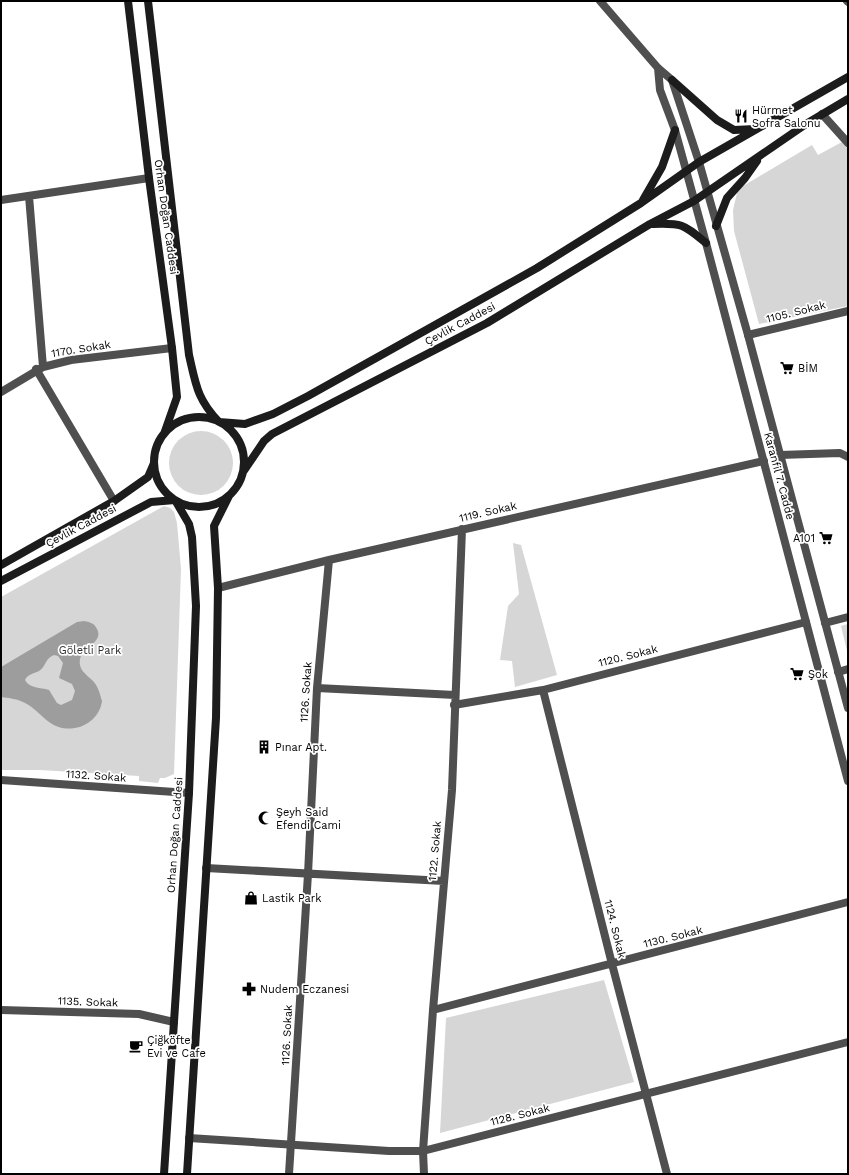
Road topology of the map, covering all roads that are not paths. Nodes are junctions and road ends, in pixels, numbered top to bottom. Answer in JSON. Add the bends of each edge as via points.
{"nodes":[{"id":1,"x":128,"y":1,"type":"edge"},
{"id":2,"x":148,"y":1,"type":"edge"},
{"id":3,"x":600,"y":1,"type":"edge"},
{"id":4,"x":658,"y":68,"type":"junction"},
{"id":5,"x":848,"y":77,"type":"edge"},
{"id":6,"x":672,"y":80,"type":"junction"},
{"id":7,"x":848,"y":99,"type":"edge"},
{"id":8,"x":822,"y":114,"type":"junction"},
{"id":9,"x":756,"y":129,"type":"junction"},
{"id":10,"x":675,"y":130,"type":"junction"},
{"id":11,"x":848,"y":143,"type":"edge"},
{"id":12,"x":760,"y":157,"type":"junction"},
{"id":13,"x":699,"y":162,"type":"junction"},
{"id":14,"x":686,"y":171,"type":"junction"},
{"id":15,"x":149,"y":178,"type":"junction"},
{"id":16,"x":708,"y":192,"type":"junction"},
{"id":17,"x":29,"y":196,"type":"junction"},
{"id":18,"x":1,"y":200,"type":"edge"},
{"id":19,"x":694,"y":200,"type":"junction"},
{"id":20,"x":641,"y":203,"type":"junction"},
{"id":21,"x":650,"y":224,"type":"junction"},
{"id":22,"x":716,"y":226,"type":"junction"},
{"id":23,"x":706,"y":243,"type":"junction"},
{"id":24,"x":848,"y":311,"type":"edge"},
{"id":25,"x":748,"y":335,"type":"junction"},
{"id":26,"x":172,"y":348,"type":"junction"},
{"id":27,"x":39,"y":368,"type":"junction"},
{"id":28,"x":1,"y":392,"type":"edge"},
{"id":29,"x":219,"y":422,"type":"junction"},
{"id":30,"x":164,"y":434,"type":"junction"},
{"id":31,"x":780,"y":455,"type":"junction"},
{"id":32,"x":848,"y":458,"type":"edge"},
{"id":33,"x":764,"y":461,"type":"junction"},
{"id":34,"x":155,"y":462,"type":"junction"},
{"id":35,"x":243,"y":472,"type":"junction"},
{"id":36,"x":229,"y":496,"type":"junction"},
{"id":37,"x":175,"y":500,"type":"junction"},
{"id":38,"x":114,"y":501,"type":"junction"},
{"id":39,"x":462,"y":529,"type":"junction"},
{"id":40,"x":329,"y":560,"type":"junction"},
{"id":41,"x":1,"y":564,"type":"edge"},
{"id":42,"x":1,"y":581,"type":"edge"},
{"id":43,"x":218,"y":588,"type":"junction"},
{"id":44,"x":848,"y":617,"type":"edge"},
{"id":45,"x":806,"y":622,"type":"junction"},
{"id":46,"x":825,"y":622,"type":"junction"},
{"id":47,"x":848,"y":669,"type":"edge"},
{"id":48,"x":838,"y":672,"type":"junction"},
{"id":49,"x":317,"y":688,"type":"junction"},
{"id":50,"x":543,"y":690,"type":"junction"},
{"id":51,"x":455,"y":695,"type":"junction"},
{"id":52,"x":454,"y":705,"type":"junction"},
{"id":53,"x":848,"y":708,"type":"edge"},
{"id":54,"x":1,"y":780,"type":"edge"},
{"id":55,"x":848,"y":782,"type":"edge"},
{"id":56,"x":189,"y":793,"type":"junction"},
{"id":57,"x":206,"y":868,"type":"junction"},
{"id":58,"x":308,"y":874,"type":"junction"},
{"id":59,"x":444,"y":881,"type":"junction"},
{"id":60,"x":848,"y":902,"type":"edge"},
{"id":61,"x":612,"y":964,"type":"junction"},
{"id":62,"x":1,"y":1010,"type":"edge"},
{"id":63,"x":433,"y":1010,"type":"junction"},
{"id":64,"x":174,"y":1022,"type":"junction"},
{"id":65,"x":848,"y":1042,"type":"edge"},
{"id":66,"x":647,"y":1095,"type":"junction"},
{"id":67,"x":189,"y":1138,"type":"junction"},
{"id":68,"x":291,"y":1145,"type":"junction"},
{"id":69,"x":423,"y":1151,"type":"junction"},
{"id":70,"x":164,"y":1174,"type":"edge"},
{"id":71,"x":187,"y":1174,"type":"edge"},
{"id":72,"x":289,"y":1174,"type":"edge"},
{"id":73,"x":424,"y":1174,"type":"edge"},
{"id":74,"x":667,"y":1174,"type":"edge"}],
"edges":[{"from":1,"to":15,"type":"main road","name":"Orhan Doğan Caddesi"},
{"from":2,"to":29,"type":"main road","name":"Orhan Doğan Caddesi","via":[[189,355],[198,392],[205,408]]},
{"from":3,"to":4,"type":"street"},
{"from":4,"to":6,"type":"street"},
{"from":4,"to":10,"type":"street","name":"Karanfil 7. Cadde","via":[[660,90]]},
{"from":5,"to":9,"type":"main road"},
{"from":6,"to":9,"type":"main road","via":[[717,120],[734,130]]},
{"from":6,"to":13,"type":"street","name":"Karanfil 7. Cadde"},
{"from":7,"to":8,"type":"main road"},
{"from":8,"to":11,"type":"street"},
{"from":8,"to":12,"type":"main road"},
{"from":9,"to":13,"type":"main road"},
{"from":10,"to":14,"type":"street","name":"Karanfil 7. Cadde"},
{"from":10,"to":20,"type":"main road","via":[[662,167]]},
{"from":12,"to":16,"type":"main road","name":"Çevlik Caddesi"},
{"from":12,"to":22,"type":"main road","via":[[727,198]]},
{"from":13,"to":14,"type":"main road","name":"Çevlik Caddesi"},
{"from":13,"to":16,"type":"street","name":"Karanfil 7. Cadde"},
{"from":14,"to":19,"type":"street","name":"Karanfil 7. Cadde"},
{"from":14,"to":20,"type":"main road","name":"Çevlik Caddesi"},
{"from":15,"to":17,"type":"street"},
{"from":15,"to":26,"type":"main road","name":"Orhan Doğan Caddesi"},
{"from":16,"to":19,"type":"main road","name":"Çevlik Caddesi"},
{"from":16,"to":22,"type":"street","name":"Karanfil 7. Cadde"},
{"from":17,"to":18,"type":"street"},
{"from":17,"to":27,"type":"street"},
{"from":19,"to":21,"type":"main road","name":"Çevlik Caddesi"},
{"from":19,"to":23,"type":"street","name":"Karanfil 7. Cadde"},
{"from":20,"to":29,"type":"main road","name":"Çevlik Caddesi","via":[[537,268],[308,396],[273,414],[245,424]]},
{"from":21,"to":23,"type":"main road","via":[[678,223]]},
{"from":21,"to":35,"type":"main road","name":"Çevlik Caddesi","via":[[487,323],[272,434],[264,441]]},
{"from":22,"to":25,"type":"street","name":"Karanfil 7. Cadde"},
{"from":23,"to":33,"type":"street","name":"Karanfil 7. Cadde"},
{"from":24,"to":25,"type":"street","name":"1105. Sokak"},
{"from":25,"to":31,"type":"street","name":"Karanfil 7. Cadde"},
{"from":26,"to":27,"type":"street","name":"1170. Sokak","via":[[71,360]]},
{"from":26,"to":30,"type":"main road","name":"Orhan Doğan Caddesi","via":[[177,397]]},
{"from":27,"to":28,"type":"street","name":"1170. Sokak"},
{"from":27,"to":38,"type":"street"},
{"from":29,"to":30,"type":"main road","via":[[205,418],[190,418],[176,424]]},
{"from":29,"to":35,"type":"main road","via":[[232,431],[240,443],[244,457]]},
{"from":30,"to":34,"type":"main road","via":[[157,447]]},
{"from":31,"to":32,"type":"street","via":[[840,453]]},
{"from":31,"to":46,"type":"street","name":"Karanfil 7. Cadde"},
{"from":33,"to":39,"type":"street","name":"1119. Sokak"},
{"from":33,"to":45,"type":"street","name":"Karanfil 7. Cadde"},
{"from":34,"to":37,"type":"main road","via":[[157,477],[165,491]]},
{"from":34,"to":38,"type":"main road","name":"Çevlik Caddesi","via":[[148,477]]},
{"from":35,"to":36,"type":"main road","via":[[238,485]]},
{"from":36,"to":37,"type":"main road","via":[[217,504],[203,507],[189,506]]},
{"from":36,"to":43,"type":"main road","via":[[214,526]]},
{"from":37,"to":42,"type":"main road","name":"Çevlik Caddesi","via":[[151,502]]},
{"from":37,"to":56,"type":"main road","name":"Orhan Doğan Caddesi","via":[[189,524],[192,537],[196,606]]},
{"from":38,"to":41,"type":"main road","name":"Çevlik Caddesi"},
{"from":39,"to":40,"type":"street","name":"1119. Sokak"},
{"from":39,"to":51,"type":"street","name":"1122. Sokak"},
{"from":40,"to":43,"type":"street","name":"1119. Sokak"},
{"from":40,"to":49,"type":"street","name":"1126. Sokak"},
{"from":43,"to":57,"type":"main road","via":[[216,718]]},
{"from":44,"to":46,"type":"street"},
{"from":45,"to":50,"type":"street","name":"1120. Sokak"},
{"from":45,"to":55,"type":"street","name":"Karanfil 7. Cadde"},
{"from":46,"to":48,"type":"street","name":"Karanfil 7. Cadde"},
{"from":47,"to":48,"type":"street"},
{"from":48,"to":53,"type":"street","name":"Karanfil 7. Cadde"},
{"from":49,"to":51,"type":"street"},
{"from":49,"to":58,"type":"street","name":"1126. Sokak"},
{"from":50,"to":52,"type":"street","name":"1120. Sokak"},
{"from":50,"to":61,"type":"street","name":"1124. Sokak"},
{"from":51,"to":52,"type":"street","name":"1122. Sokak"},
{"from":52,"to":59,"type":"street","name":"1122. Sokak","via":[[452,790]]},
{"from":54,"to":56,"type":"street","name":"1132. Sokak"},
{"from":56,"to":64,"type":"main road","name":"Orhan Doğan Caddesi"},
{"from":57,"to":58,"type":"street"},
{"from":57,"to":67,"type":"main road"},
{"from":58,"to":59,"type":"street"},
{"from":58,"to":68,"type":"street","name":"1126. Sokak"},
{"from":59,"to":63,"type":"street","name":"1122. Sokak"},
{"from":60,"to":61,"type":"street","name":"1130. Sokak"},
{"from":61,"to":63,"type":"street","name":"1130. Sokak"},
{"from":61,"to":66,"type":"street","name":"1124. Sokak"},
{"from":62,"to":64,"type":"street","name":"1135. Sokak","via":[[139,1014]]},
{"from":63,"to":69,"type":"street","name":"1122. Sokak"},
{"from":64,"to":70,"type":"main road","name":"Orhan Doğan Caddesi"},
{"from":65,"to":66,"type":"street","name":"1128. Sokak"},
{"from":66,"to":69,"type":"street","name":"1128. Sokak"},
{"from":66,"to":74,"type":"street","name":"1124. Sokak"},
{"from":67,"to":68,"type":"street","name":"1128. Sokak"},
{"from":67,"to":71,"type":"main road"},
{"from":68,"to":69,"type":"street","name":"1128. Sokak"},
{"from":68,"to":72,"type":"street","name":"1126. Sokak"},
{"from":69,"to":73,"type":"street","name":"1122. Sokak"}]}
